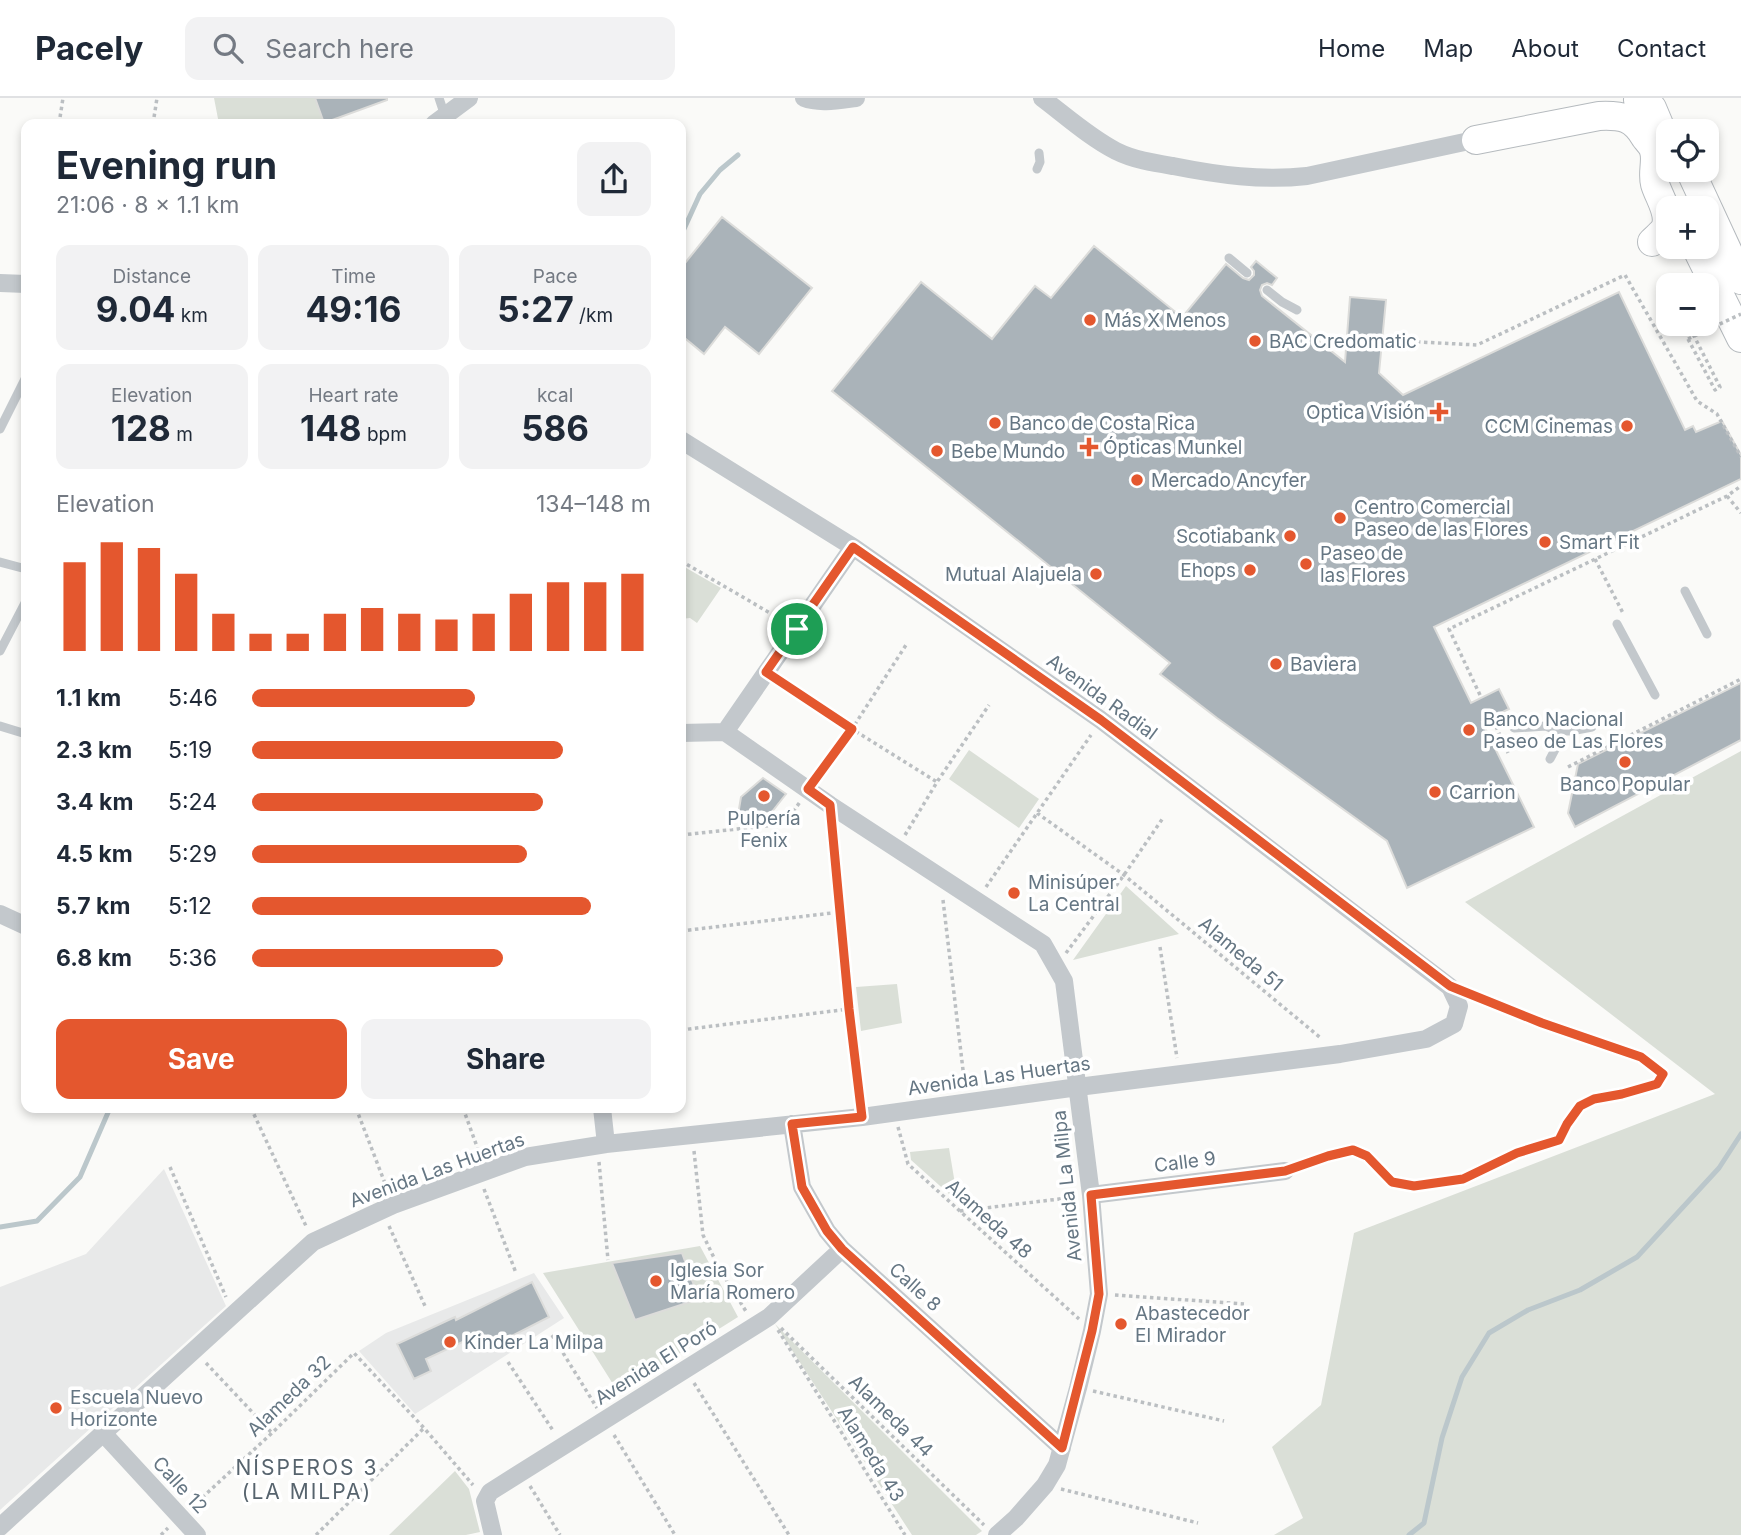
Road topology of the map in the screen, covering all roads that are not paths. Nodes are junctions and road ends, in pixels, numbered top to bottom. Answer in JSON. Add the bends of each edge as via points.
{"nodes":[{"id":1,"x":439,"y":98,"type":"edge"},
{"id":2,"x":469,"y":98,"type":"edge"},
{"id":3,"x":804,"y":98,"type":"edge"},
{"id":4,"x":856,"y":98,"type":"edge"},
{"id":5,"x":1042,"y":98,"type":"edge"},
{"id":6,"x":1645,"y":98,"type":"edge"},
{"id":7,"x":440,"y":119,"type":"edge"},
{"id":8,"x":441,"y":119,"type":"edge"},
{"id":9,"x":1663,"y":119,"type":"edge"},
{"id":10,"x":1656,"y":133,"type":"edge"},
{"id":11,"x":1476,"y":140,"type":"junction"},
{"id":12,"x":1656,"y":144,"type":"edge"},
{"id":13,"x":1039,"y":153,"type":"dead end"},
{"id":14,"x":1656,"y":164,"type":"edge"},
{"id":15,"x":1037,"y":169,"type":"dead end"},
{"id":16,"x":1696,"y":182,"type":"edge"},
{"id":17,"x":1660,"y":196,"type":"edge"},
{"id":18,"x":1229,"y":258,"type":"dead end"},
{"id":19,"x":1703,"y":259,"type":"edge"},
{"id":20,"x":1715,"y":259,"type":"edge"},
{"id":21,"x":1738,"y":267,"type":"edge"},
{"id":22,"x":1247,"y":272,"type":"dead end"},
{"id":23,"x":0,"y":283,"type":"edge"},
{"id":24,"x":21,"y":284,"type":"edge"},
{"id":25,"x":1267,"y":290,"type":"dead end"},
{"id":26,"x":1297,"y":310,"type":"dead end"},
{"id":27,"x":1738,"y":318,"type":"edge"},
{"id":28,"x":21,"y":387,"type":"edge"},
{"id":29,"x":0,"y":429,"type":"edge"},
{"id":30,"x":686,"y":443,"type":"edge"},
{"id":31,"x":853,"y":547,"type":"junction"},
{"id":32,"x":0,"y":562,"type":"edge"},
{"id":33,"x":21,"y":568,"type":"edge"},
{"id":34,"x":1685,"y":591,"type":"dead end"},
{"id":35,"x":21,"y":611,"type":"edge"},
{"id":36,"x":1617,"y":624,"type":"dead end"},
{"id":37,"x":1707,"y":634,"type":"dead end"},
{"id":38,"x":0,"y":651,"type":"edge"},
{"id":39,"x":1656,"y":695,"type":"dead end"},
{"id":40,"x":0,"y":726,"type":"edge"},
{"id":41,"x":1592,"y":727,"type":"dead end"},
{"id":42,"x":1514,"y":728,"type":"dead end"},
{"id":43,"x":1558,"y":731,"type":"junction"},
{"id":44,"x":21,"y":732,"type":"edge"},
{"id":45,"x":725,"y":732,"type":"junction"},
{"id":46,"x":686,"y":733,"type":"edge"},
{"id":47,"x":1550,"y":759,"type":"dead end"},
{"id":48,"x":0,"y":914,"type":"edge"},
{"id":49,"x":21,"y":924,"type":"edge"},
{"id":50,"x":1454,"y":1024,"type":"joint"},
{"id":51,"x":1078,"y":1087,"type":"junction"},
{"id":52,"x":602,"y":1113,"type":"edge"},
{"id":53,"x":792,"y":1124,"type":"junction"},
{"id":54,"x":601,"y":1145,"type":"junction"},
{"id":55,"x":1285,"y":1171,"type":"road end"},
{"id":56,"x":1091,"y":1195,"type":"junction"},
{"id":57,"x":842,"y":1249,"type":"junction"},
{"id":58,"x":103,"y":1433,"type":"junction"},
{"id":59,"x":1062,"y":1448,"type":"junction"},
{"id":60,"x":0,"y":1527,"type":"edge"},
{"id":61,"x":991,"y":1530,"type":"edge"},
{"id":62,"x":197,"y":1535,"type":"edge"},
{"id":63,"x":493,"y":1535,"type":"edge"}],
"edges":[{"from":1,"to":7,"type":"lane"},
{"from":2,"to":8,"type":"street"},
{"from":3,"to":4,"type":"street"},
{"from":5,"to":11,"type":"street","via":[[1119,152],[1144,161],[1249,178],[1307,176]]},
{"from":6,"to":9,"type":"main road"},
{"from":6,"to":10,"type":"main road"},
{"from":6,"to":11,"type":"street"},
{"from":11,"to":12,"type":"main road","via":[[1613,115],[1636,123]]},
{"from":13,"to":15,"type":"lane"},
{"from":14,"to":17,"type":"main road","via":[[1653,173]]},
{"from":16,"to":21,"type":"main road"},
{"from":18,"to":22,"type":"lane"},
{"from":19,"to":27,"type":"main road"},
{"from":20,"to":27,"type":"main road"},
{"from":23,"to":24,"type":"street"},
{"from":25,"to":26,"type":"lane"},
{"from":28,"to":29,"type":"lane"},
{"from":30,"to":31,"type":"street","name":"Avenida Radial"},
{"from":31,"to":45,"type":"street"},
{"from":31,"to":50,"type":"street","name":"Avenida Radial","via":[[1101,720],[1450,986],[1460,1006]]},
{"from":32,"to":33,"type":"lane"},
{"from":34,"to":37,"type":"lane"},
{"from":35,"to":38,"type":"lane"},
{"from":36,"to":39,"type":"lane"},
{"from":40,"to":44,"type":"lane"},
{"from":41,"to":43,"type":"lane"},
{"from":42,"to":43,"type":"lane","via":[[1546,726]]},
{"from":43,"to":47,"type":"lane","via":[[1559,742]]},
{"from":45,"to":46,"type":"street"},
{"from":45,"to":51,"type":"street","name":"Avenida La Milpa","via":[[1043,944],[1064,981]]},
{"from":48,"to":49,"type":"street"},
{"from":50,"to":51,"type":"street","name":"Avenida Las Huertas","via":[[1426,1039],[1340,1054]]},
{"from":51,"to":53,"type":"street","name":"Avenida Las Huertas"},
{"from":51,"to":56,"type":"street","name":"Avenida La Milpa"},
{"from":52,"to":54,"type":"street"},
{"from":53,"to":54,"type":"street","name":"Avenida Las Huertas"},
{"from":53,"to":57,"type":"street","name":"Calle 8","via":[[802,1187]]},
{"from":54,"to":58,"type":"street","name":"Avenida Las Huertas","via":[[525,1157],[388,1208],[313,1242]]},
{"from":55,"to":56,"type":"street","name":"Calle 9"},
{"from":56,"to":59,"type":"street","name":"Avenida La Milpa","via":[[1099,1294]]},
{"from":57,"to":59,"type":"street","name":"Calle 8"},
{"from":57,"to":63,"type":"street","name":"Avenida El Poró","via":[[762,1321],[490,1492],[485,1501]]},
{"from":58,"to":60,"type":"street","name":"Avenida Las Huertas"},
{"from":58,"to":62,"type":"street","name":"Calle 12"},
{"from":59,"to":61,"type":"street","name":"Avenida La Milpa","via":[[1045,1485],[1016,1518]]}]}
